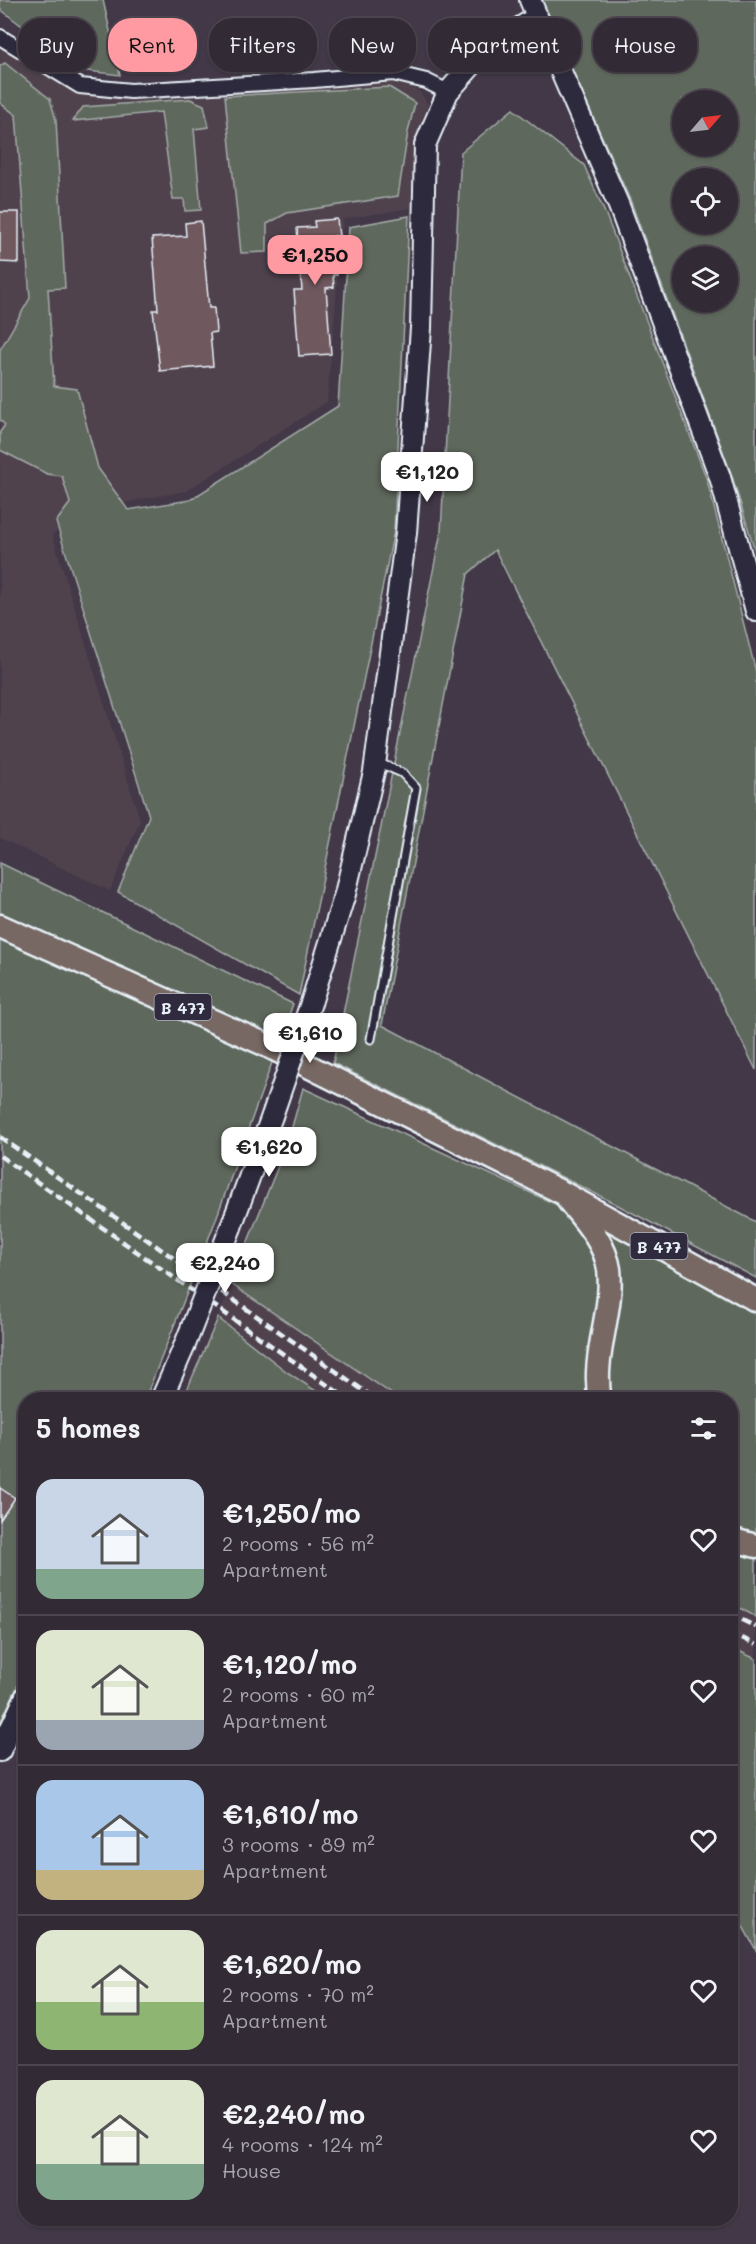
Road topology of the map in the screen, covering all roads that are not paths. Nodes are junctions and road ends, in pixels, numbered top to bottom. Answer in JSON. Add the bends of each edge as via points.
{"nodes":[{"id":1,"x":534,"y":9,"type":"edge"},
{"id":2,"x":0,"y":37,"type":"edge"},
{"id":3,"x":448,"y":92,"type":"junction"},
{"id":4,"x":756,"y":611,"type":"edge"},
{"id":5,"x":375,"y":761,"type":"junction"},
{"id":6,"x":0,"y":926,"type":"edge"},
{"id":7,"x":371,"y":1039,"type":"dead end"},
{"id":8,"x":563,"y":1192,"type":"junction"},
{"id":9,"x":756,"y":1300,"type":"edge"},
{"id":10,"x":164,"y":1392,"type":"edge"},
{"id":11,"x":600,"y":1392,"type":"edge"},
{"id":12,"x":738,"y":1541,"type":"edge"},
{"id":13,"x":756,"y":1546,"type":"edge"},
{"id":14,"x":18,"y":1713,"type":"edge"},
{"id":15,"x":0,"y":1750,"type":"edge"}],
"edges":[{"from":1,"to":3,"type":"street","via":[[487,48]]},
{"from":1,"to":4,"type":"street","via":[[619,206],[720,477]]},
{"from":2,"to":3,"type":"street","via":[[80,86],[131,91],[393,73],[426,81]]},
{"from":3,"to":5,"type":"street","via":[[425,145],[421,328],[406,533]]},
{"from":5,"to":7,"type":"lane","via":[[402,773],[416,788]]},
{"from":5,"to":10,"type":"street","bridge":true,"via":[[345,894],[312,1000],[231,1227]]},
{"from":6,"to":8,"type":"main road","number":"B 477","via":[[264,1044]]},
{"from":8,"to":9,"type":"main road","number":"B 477"},
{"from":8,"to":11,"type":"main road","via":[[602,1248],[609,1269],[599,1349]]},
{"from":12,"to":13,"type":"main road"},
{"from":14,"to":15,"type":"street"}]}
